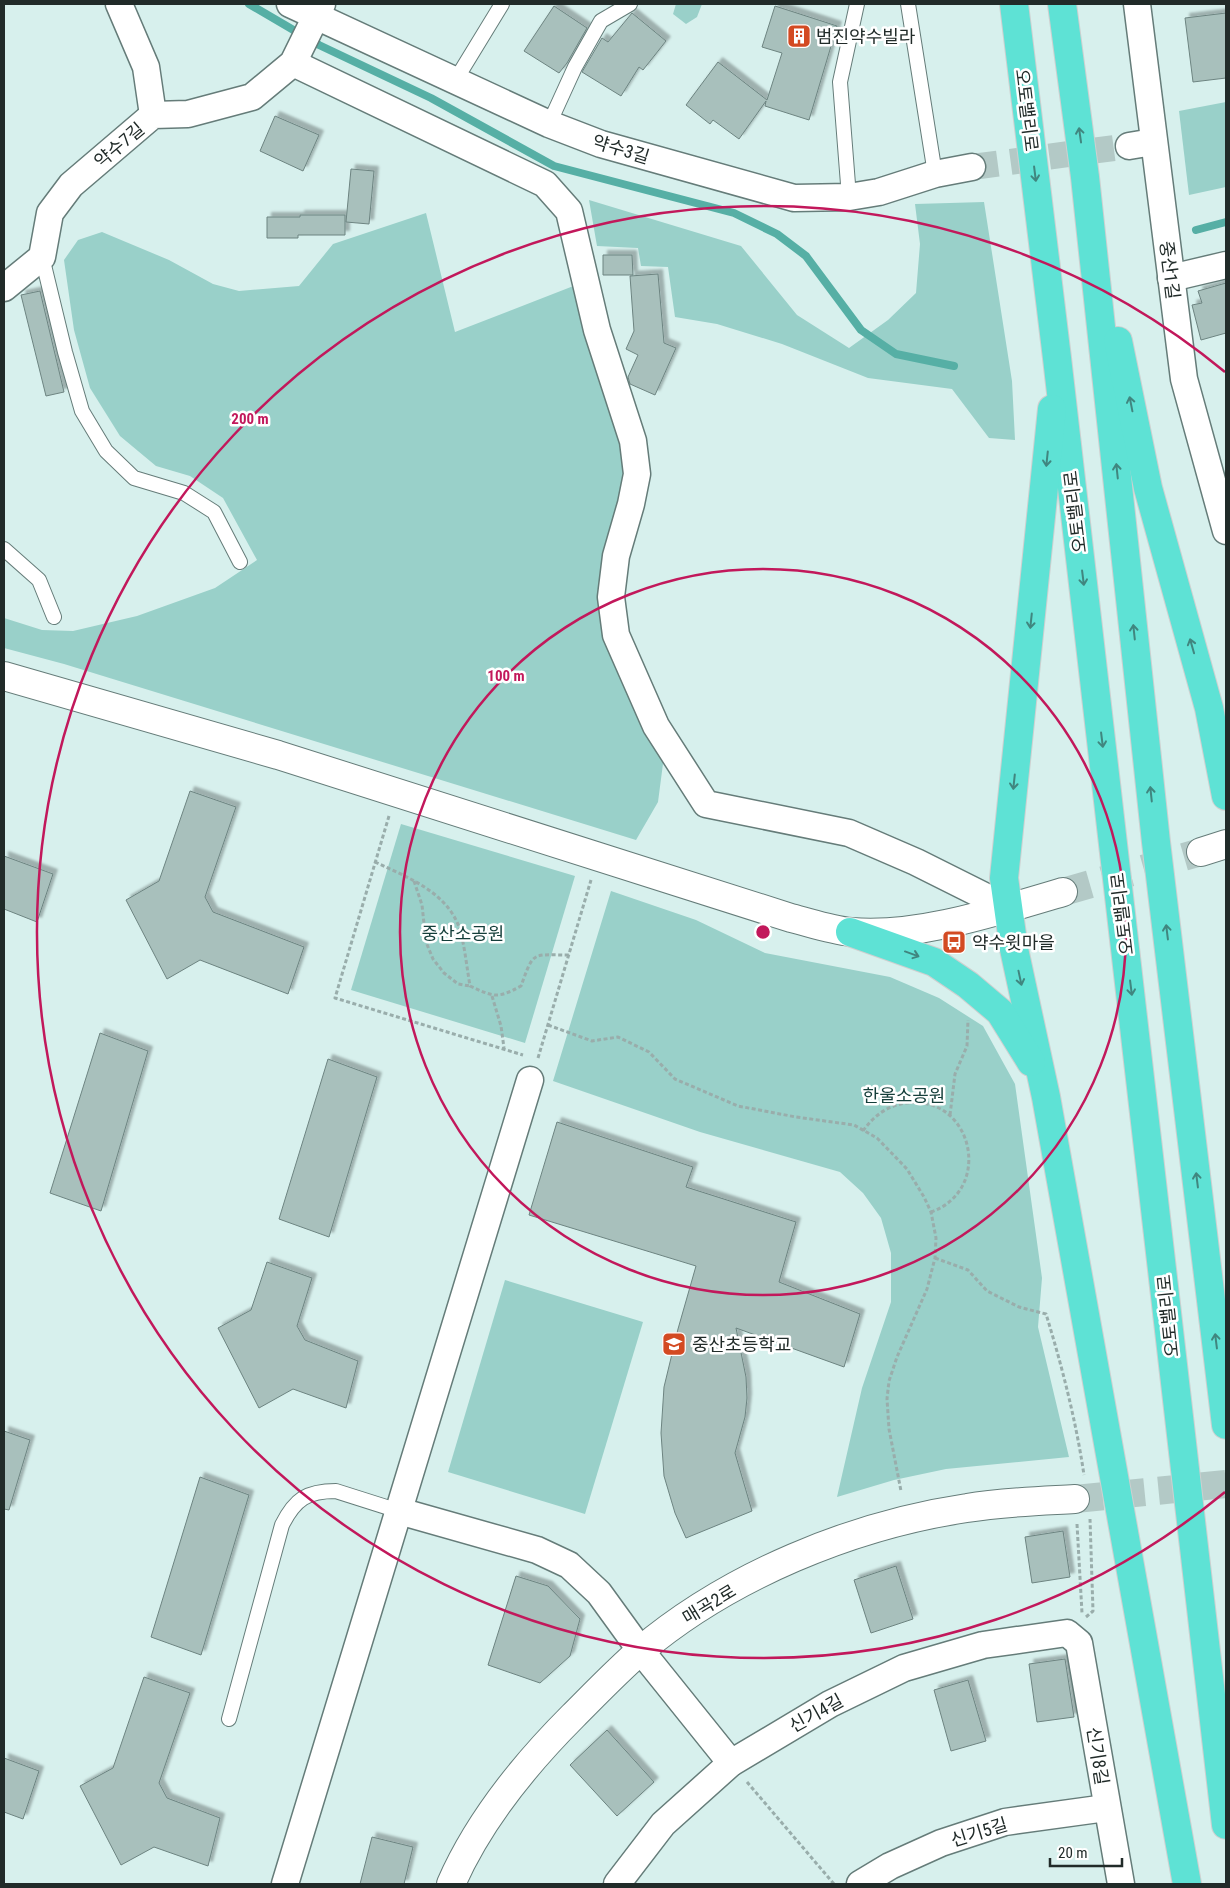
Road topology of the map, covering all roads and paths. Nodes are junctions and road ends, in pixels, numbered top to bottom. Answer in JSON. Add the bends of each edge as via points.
{"nodes":[{"id":1,"x":119,"y":4,"type":"edge"},
{"id":2,"x":290,"y":4,"type":"edge"},
{"id":3,"x":502,"y":4,"type":"edge"},
{"id":4,"x":630,"y":4,"type":"edge"},
{"id":5,"x":857,"y":4,"type":"edge"},
{"id":6,"x":908,"y":4,"type":"edge"},
{"id":7,"x":1014,"y":4,"type":"edge"},
{"id":8,"x":1062,"y":4,"type":"edge"},
{"id":9,"x":1137,"y":4,"type":"edge"},
{"id":10,"x":319,"y":11,"type":"edge"},
{"id":11,"x":293,"y":63,"type":"junction"},
{"id":12,"x":455,"y":81,"type":"junction"},
{"id":13,"x":153,"y":115,"type":"junction"},
{"id":14,"x":549,"y":124,"type":"junction"},
{"id":15,"x":972,"y":167,"type":"tunnel mouth"},
{"id":16,"x":935,"y":174,"type":"junction"},
{"id":17,"x":1085,"y":177,"type":"junction"},
{"id":18,"x":849,"y":197,"type":"junction"},
{"id":19,"x":42,"y":257,"type":"junction"},
{"id":20,"x":1226,"y":265,"type":"edge"},
{"id":21,"x":1170,"y":268,"type":"junction"},
{"id":22,"x":4,"y":288,"type":"edge"},
{"id":23,"x":1057,"y":358,"type":"junction"},
{"id":24,"x":1226,"y":532,"type":"edge"},
{"id":25,"x":4,"y":549,"type":"edge"},
{"id":26,"x":240,"y":562,"type":"dead end"},
{"id":27,"x":54,"y":617,"type":"dead end"},
{"id":28,"x":4,"y":676,"type":"edge"},
{"id":29,"x":1202,"y":682,"type":"junction"},
{"id":30,"x":1226,"y":724,"type":"edge"},
{"id":31,"x":1226,"y":796,"type":"edge"},
{"id":32,"x":390,"y":814,"type":"dead end"},
{"id":33,"x":375,"y":862,"type":"junction"},
{"id":34,"x":593,"y":875,"type":"dead end"},
{"id":35,"x":414,"y":881,"type":"junction"},
{"id":36,"x":1063,"y":892,"type":"tunnel mouth"},
{"id":37,"x":1008,"y":908,"type":"junction"},
{"id":38,"x":850,"y":932,"type":"junction"},
{"id":39,"x":569,"y":955,"type":"junction"},
{"id":40,"x":470,"y":986,"type":"junction"},
{"id":41,"x":492,"y":996,"type":"junction"},
{"id":42,"x":966,"y":1013,"type":"dead end"},
{"id":43,"x":548,"y":1026,"type":"junction"},
{"id":44,"x":504,"y":1048,"type":"junction"},
{"id":45,"x":534,"y":1066,"type":"junction"},
{"id":46,"x":1046,"y":1097,"type":"junction"},
{"id":47,"x":950,"y":1115,"type":"junction"},
{"id":48,"x":864,"y":1131,"type":"junction"},
{"id":49,"x":931,"y":1212,"type":"junction"},
{"id":50,"x":935,"y":1258,"type":"junction"},
{"id":51,"x":1226,"y":1424,"type":"edge"},
{"id":52,"x":901,"y":1490,"type":"dead end"},
{"id":53,"x":1081,"y":1502,"type":"junction"},
{"id":54,"x":399,"y":1511,"type":"junction"},
{"id":55,"x":1067,"y":1633,"type":"joint"},
{"id":56,"x":641,"y":1650,"type":"junction"},
{"id":57,"x":229,"y":1719,"type":"dead end"},
{"id":58,"x":731,"y":1763,"type":"junction"},
{"id":59,"x":1106,"y":1808,"type":"junction"},
{"id":60,"x":1226,"y":1825,"type":"edge"},
{"id":61,"x":285,"y":1884,"type":"edge"},
{"id":62,"x":451,"y":1884,"type":"edge"},
{"id":63,"x":616,"y":1884,"type":"edge"},
{"id":64,"x":834,"y":1884,"type":"edge"},
{"id":65,"x":860,"y":1884,"type":"edge"},
{"id":66,"x":1121,"y":1884,"type":"edge"},
{"id":67,"x":1186,"y":1884,"type":"edge"}],
"edges":[{"from":1,"to":13,"type":"street","via":[[146,67]]},
{"from":2,"to":10,"type":"street","name":"약수3길"},
{"from":3,"to":12,"type":"lane"},
{"from":4,"to":14,"type":"lane","via":[[601,21]]},
{"from":5,"to":18,"type":"lane","via":[[840,82]]},
{"from":6,"to":16,"type":"lane"},
{"from":7,"to":23,"type":"highway","name":"오토밸리로","one_way":true},
{"from":17,"to":8,"type":"highway","one_way":true},
{"from":9,"to":21,"type":"street","name":"중산1길","via":[[1141,144],[1160,195]]},
{"from":10,"to":11,"type":"street","name":"약수7길"},
{"from":10,"to":12,"type":"street","name":"약수3길"},
{"from":11,"to":13,"type":"street","name":"약수7길","via":[[252,97],[188,114]]},
{"from":11,"to":37,"type":"street","via":[[545,184],[569,211],[597,330],[633,440],[637,474],[616,556],[611,597],[616,635],[656,726],[706,804],[849,833]]},
{"from":12,"to":14,"type":"street","name":"약수3길"},
{"from":13,"to":19,"type":"street","name":"약수7길","via":[[71,185],[50,213]]},
{"from":14,"to":18,"type":"street","name":"약수3길","via":[[601,144],[794,198]]},
{"from":15,"to":16,"type":"street","name":"약수3길"},
{"from":16,"to":18,"type":"street","name":"약수3길","via":[[879,192]]},
{"from":29,"to":17,"type":"highway","one_way":true,"via":[[1148,488]]},
{"from":51,"to":17,"type":"highway","one_way":true,"via":[[1156,842]]},
{"from":19,"to":22,"type":"street"},
{"from":19,"to":26,"type":"lane","via":[[82,411],[106,451],[134,478],[184,493],[214,512]]},
{"from":20,"to":21,"type":"street"},
{"from":21,"to":24,"type":"street","name":"중산1길","via":[[1184,379]]},
{"from":23,"to":37,"type":"highway","one_way":true,"via":[[1004,878]]},
{"from":23,"to":60,"type":"highway","name":"오토밸리로","one_way":true},
{"from":25,"to":27,"type":"lane","via":[[39,580]]},
{"from":28,"to":38,"type":"street","via":[[278,755],[791,918]]},
{"from":29,"to":30,"type":"highway"},
{"from":29,"to":31,"type":"highway"},
{"from":32,"to":33,"type":"path"},
{"from":33,"to":35,"type":"path"},
{"from":33,"to":44,"type":"path","via":[[335,998]]},
{"from":34,"to":39,"type":"path"},
{"from":35,"to":40,"type":"path","via":[[440,898],[454,915],[461,932]]},
{"from":35,"to":40,"type":"path","via":[[422,905],[426,942],[433,959],[458,984]]},
{"from":36,"to":37,"type":"street"},
{"from":37,"to":38,"type":"street","via":[[897,932]]},
{"from":37,"to":46,"type":"highway","one_way":true},
{"from":38,"to":46,"type":"highway","one_way":true,"via":[[934,962],[968,985],[1000,1012],[1033,1064]]},
{"from":39,"to":41,"type":"path","via":[[538,955],[530,961],[521,986],[506,994]]},
{"from":39,"to":43,"type":"path"},
{"from":40,"to":41,"type":"path"},
{"from":41,"to":44,"type":"path"},
{"from":42,"to":47,"type":"path","via":[[969,1022],[967,1046],[956,1074]]},
{"from":43,"to":45,"type":"path"},
{"from":43,"to":48,"type":"path","via":[[592,1041],[618,1036],[649,1052],[675,1079],[738,1106],[854,1126]]},
{"from":44,"to":45,"type":"path"},
{"from":45,"to":54,"type":"street"},
{"from":46,"to":67,"type":"highway"},
{"from":47,"to":48,"type":"path","via":[[934,1106],[916,1102],[898,1104],[881,1112]]},
{"from":47,"to":49,"type":"path","via":[[962,1129],[970,1164],[965,1182],[955,1197]]},
{"from":48,"to":49,"type":"path","via":[[877,1138],[907,1169]]},
{"from":49,"to":50,"type":"path","via":[[936,1238]]},
{"from":50,"to":52,"type":"path","via":[[927,1289],[889,1380],[888,1429]]},
{"from":50,"to":53,"type":"path","via":[[968,1270],[987,1291],[1019,1307],[1046,1314],[1074,1424]]},
{"from":53,"to":53,"type":"path","via":[[1082,1621],[1093,1611]]},
{"from":53,"to":56,"type":"street","name":"매곡2로","via":[[1008,1503],[965,1508],[910,1519],[846,1538],[781,1564],[710,1601]]},
{"from":54,"to":56,"type":"street","via":[[537,1550],[569,1565],[599,1593]]},
{"from":54,"to":57,"type":"lane","via":[[336,1491],[302,1498],[290,1509],[282,1525]]},
{"from":54,"to":61,"type":"street"},
{"from":55,"to":58,"type":"street","name":"신기4길","via":[[983,1646],[904,1668],[830,1704]]},
{"from":55,"to":59,"type":"street","name":"신기8길","via":[[1079,1643]]},
{"from":56,"to":58,"type":"street"},
{"from":56,"to":62,"type":"street","name":"매곡2로","via":[[552,1736],[496,1803]]},
{"from":58,"to":63,"type":"street","name":"신기4길","via":[[663,1824]]},
{"from":58,"to":64,"type":"path"},
{"from":59,"to":65,"type":"street","name":"신기5길","via":[[1005,1822],[941,1843],[890,1866]]},
{"from":59,"to":66,"type":"street","name":"신기8길"}]}
